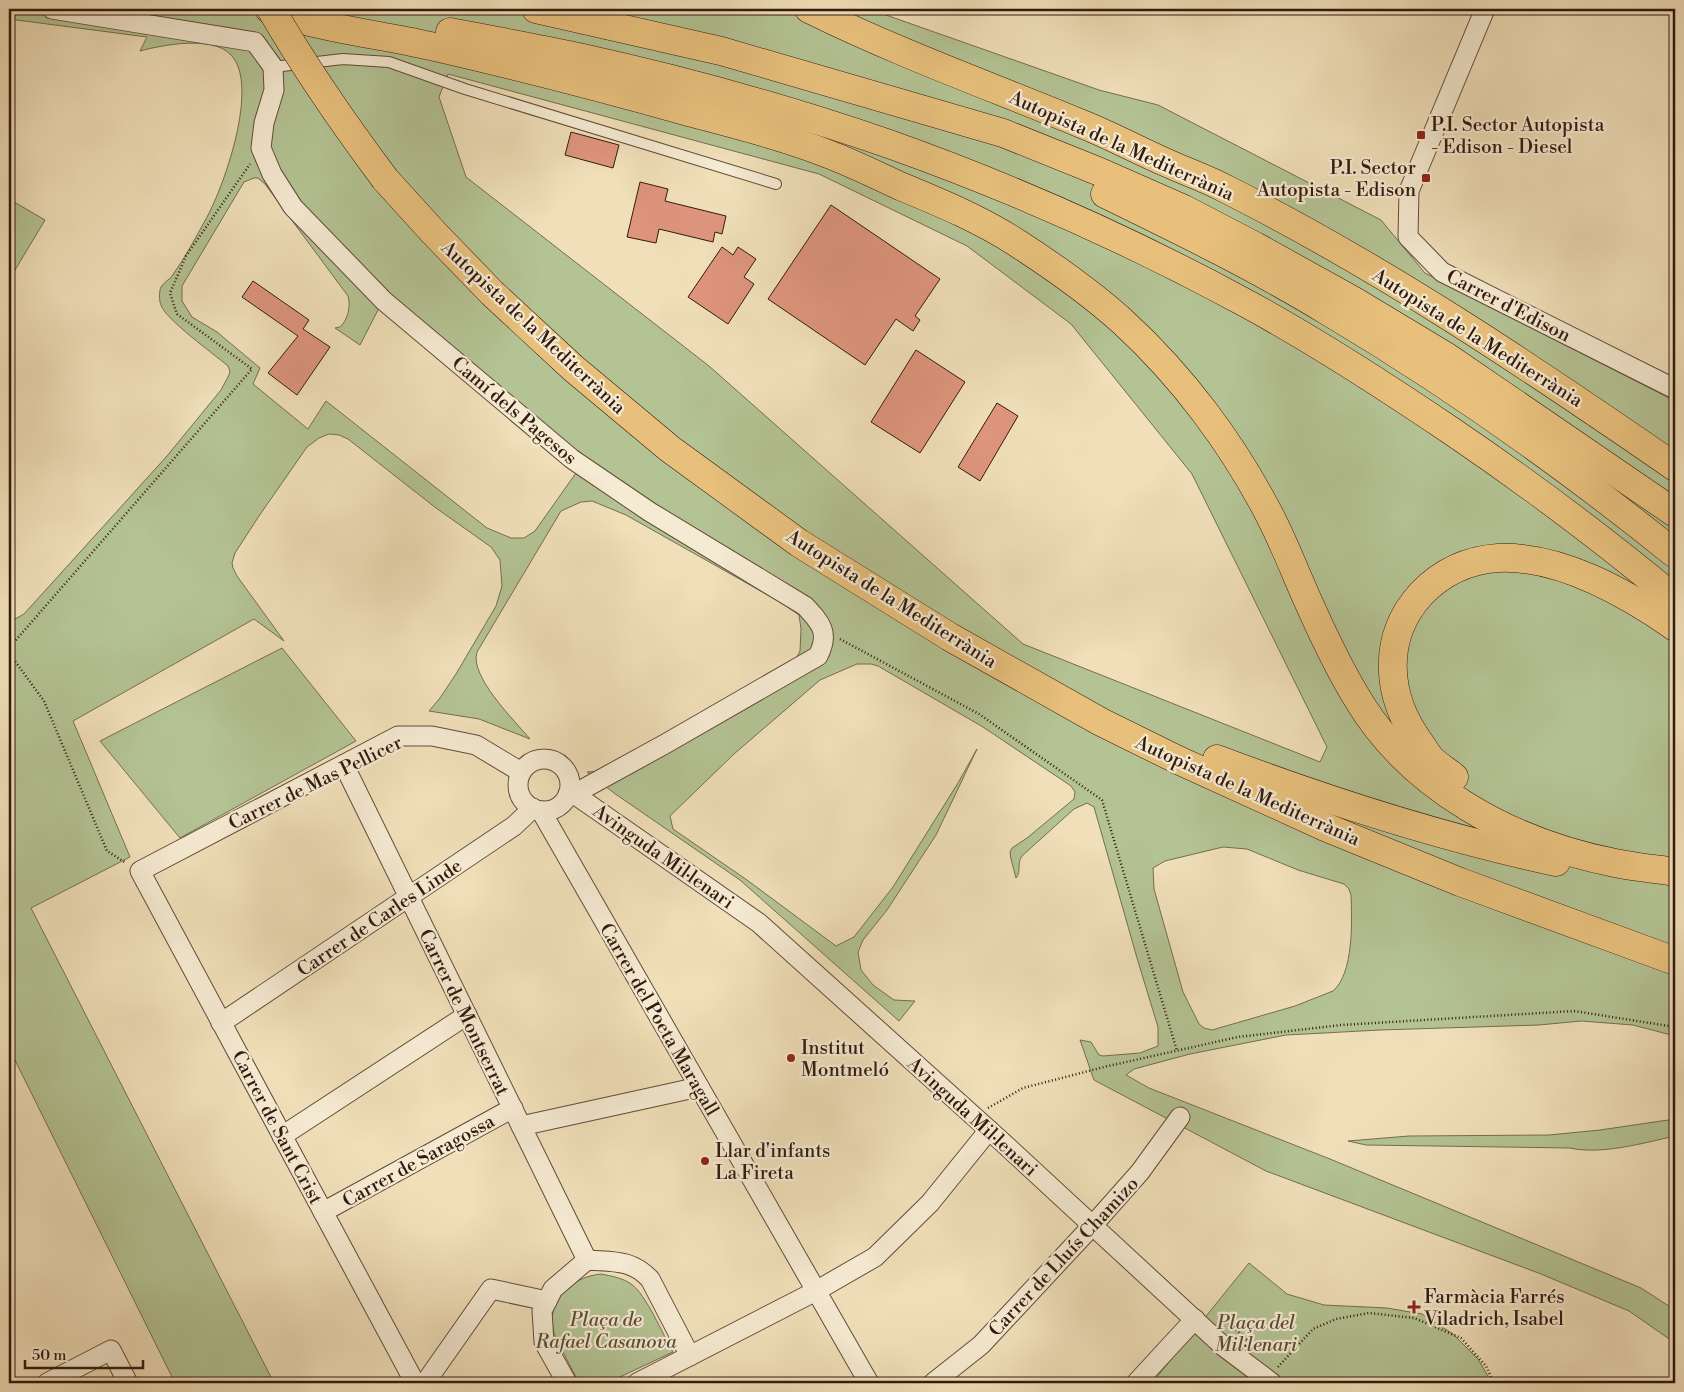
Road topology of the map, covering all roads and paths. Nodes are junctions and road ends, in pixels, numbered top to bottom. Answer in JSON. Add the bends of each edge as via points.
{"nodes":[{"id":1,"x":52,"y":9,"type":"edge"},
{"id":2,"x":270,"y":9,"type":"edge"},
{"id":3,"x":329,"y":9,"type":"edge"},
{"id":4,"x":536,"y":9,"type":"edge"},
{"id":5,"x":809,"y":9,"type":"edge"},
{"id":6,"x":1485,"y":9,"type":"edge"},
{"id":7,"x":273,"y":66,"type":"junction"},
{"id":8,"x":874,"y":96,"type":"junction"},
{"id":9,"x":261,"y":148,"type":"junction"},
{"id":10,"x":776,"y":184,"type":"dead end"},
{"id":11,"x":1675,"y":389,"type":"edge"},
{"id":12,"x":1675,"y":467,"type":"edge"},
{"id":13,"x":1675,"y":513,"type":"edge"},
{"id":14,"x":799,"y":543,"type":"junction"},
{"id":15,"x":1675,"y":554,"type":"edge"},
{"id":16,"x":1675,"y":599,"type":"edge"},
{"id":17,"x":1675,"y":627,"type":"edge"},
{"id":18,"x":824,"y":634,"type":"junction"},
{"id":19,"x":9,"y":648,"type":"edge"},
{"id":20,"x":9,"y":653,"type":"edge"},
{"id":21,"x":344,"y":765,"type":"junction"},
{"id":22,"x":521,"y":772,"type":"junction"},
{"id":23,"x":571,"y":794,"type":"junction"},
{"id":24,"x":537,"y":810,"type":"junction"},
{"id":25,"x":1675,"y":854,"type":"edge"},
{"id":26,"x":140,"y":871,"type":"junction"},
{"id":27,"x":1675,"y":872,"type":"edge"},
{"id":28,"x":1675,"y":882,"type":"edge"},
{"id":29,"x":409,"y":897,"type":"junction"},
{"id":30,"x":1675,"y":961,"type":"edge"},
{"id":31,"x":467,"y":1016,"type":"junction"},
{"id":32,"x":222,"y":1023,"type":"junction"},
{"id":33,"x":1675,"y":1027,"type":"edge"},
{"id":34,"x":1177,"y":1051,"type":"junction"},
{"id":35,"x":699,"y":1087,"type":"junction"},
{"id":36,"x":512,"y":1108,"type":"junction"},
{"id":37,"x":974,"y":1116,"type":"junction"},
{"id":38,"x":1180,"y":1117,"type":"dead end"},
{"id":39,"x":521,"y":1126,"type":"junction"},
{"id":40,"x":989,"y":1130,"type":"junction"},
{"id":41,"x":282,"y":1136,"type":"junction"},
{"id":42,"x":323,"y":1212,"type":"junction"},
{"id":43,"x":1093,"y":1225,"type":"junction"},
{"id":44,"x":587,"y":1260,"type":"junction"},
{"id":45,"x":816,"y":1291,"type":"junction"},
{"id":46,"x":547,"y":1301,"type":"junction"},
{"id":47,"x":1195,"y":1320,"type":"junction"},
{"id":48,"x":1212,"y":1335,"type":"junction"},
{"id":49,"x":1259,"y":1350,"type":"dead end"},
{"id":50,"x":690,"y":1356,"type":"junction"},
{"id":51,"x":1272,"y":1362,"type":"dead end"},
{"id":52,"x":649,"y":1381,"type":"edge"},
{"id":53,"x":47,"y":1383,"type":"edge"},
{"id":54,"x":128,"y":1383,"type":"edge"},
{"id":55,"x":415,"y":1383,"type":"edge"},
{"id":56,"x":425,"y":1383,"type":"edge"},
{"id":57,"x":567,"y":1383,"type":"edge"},
{"id":58,"x":869,"y":1383,"type":"edge"},
{"id":59,"x":933,"y":1383,"type":"edge"},
{"id":60,"x":1136,"y":1383,"type":"edge"},
{"id":61,"x":1272,"y":1383,"type":"edge"},
{"id":62,"x":1494,"y":1383,"type":"edge"}],
"edges":[{"from":1,"to":7,"type":"street","via":[[255,42]]},
{"from":2,"to":14,"type":"highway","name":"Autopista de la Mediterrània","bridge":true,"via":[[332,107],[385,179],[492,293],[573,368],[670,448]]},
{"from":2,"to":27,"type":"highway","via":[[303,20],[565,77],[775,136],[828,154],[965,213],[1014,241],[1071,280],[1123,322],[1195,400],[1270,515],[1313,612],[1358,701],[1402,757],[1437,787],[1475,812],[1515,832],[1614,863]]},
{"from":3,"to":16,"type":"highway","via":[[580,57],[759,103],[888,144],[1072,217],[1243,302],[1374,380],[1564,510]]},
{"from":4,"to":8,"type":"highway","via":[[721,52]]},
{"from":5,"to":12,"type":"highway","name":"Autopista de la Mediterrània","via":[[874,39],[1081,123],[1224,188],[1394,283]]},
{"from":6,"to":11,"type":"street","name":"Carrer d'Edison","via":[[1409,191],[1408,237],[1442,272]]},
{"from":7,"to":9,"type":"street","name":"Camí dels Pagesos","via":[[274,90],[264,123]]},
{"from":7,"to":10,"type":"lane","via":[[343,59],[390,62],[465,89]]},
{"from":8,"to":13,"type":"highway","via":[[1003,133],[1184,209],[1256,246],[1447,357]]},
{"from":8,"to":15,"type":"highway","via":[[1094,189],[1176,228],[1328,311],[1501,424]]},
{"from":9,"to":18,"type":"street","name":"Camí dels Pagesos","via":[[272,174],[293,207],[384,301],[572,459],[650,512],[804,606],[819,620]]},
{"from":9,"to":19,"type":"path","via":[[186,256],[170,294],[177,314],[252,368]]},
{"from":14,"to":28,"type":"highway","via":[[1129,721],[1268,779],[1389,820],[1509,852],[1615,874]]},
{"from":14,"to":30,"type":"highway","name":"Autopista de la Mediterrània","via":[[950,637],[1101,722],[1178,760],[1325,827],[1460,882]]},
{"from":17,"to":25,"type":"highway","via":[[1623,594],[1559,567],[1519,559],[1480,560],[1455,568],[1433,581],[1405,615],[1394,647],[1392,676],[1398,702],[1412,733],[1432,760],[1461,782],[1500,805],[1553,828],[1618,846]]},
{"from":18,"to":23,"type":"street","via":[[818,656]]},
{"from":18,"to":34,"type":"path","via":[[844,640],[979,714],[1102,800]]},
{"from":20,"to":26,"type":"path","via":[[44,701],[107,852]]},
{"from":21,"to":22,"type":"street","name":"Carrer de Mas Pellicer","via":[[398,736],[432,736],[476,745]]},
{"from":21,"to":26,"type":"street","name":"Carrer de Mas Pellicer"},
{"from":21,"to":29,"type":"street","name":"Carrer de Montserrat"},
{"from":22,"to":23,"type":"street","via":[[538,760],[557,763],[568,776]]},
{"from":22,"to":24,"type":"street","via":[[518,790],[525,803]]},
{"from":23,"to":24,"type":"street","via":[[559,806]]},
{"from":23,"to":37,"type":"street","name":"Avinguda Mil·lenari","via":[[759,923]]},
{"from":24,"to":29,"type":"street","name":"Carrer de Carles Linde"},
{"from":24,"to":35,"type":"street","name":"Carrer del Poeta Maragall"},
{"from":26,"to":32,"type":"street","name":"Carrer de Sant Crist"},
{"from":29,"to":31,"type":"street","name":"Carrer de Montserrat"},
{"from":29,"to":32,"type":"street","name":"Carrer de Carles Linde"},
{"from":31,"to":36,"type":"street","name":"Carrer de Montserrat"},
{"from":31,"to":41,"type":"street"},
{"from":32,"to":41,"type":"street","name":"Carrer de Sant Crist"},
{"from":33,"to":34,"type":"path","via":[[1574,1011],[1341,1025],[1238,1037]]},
{"from":34,"to":37,"type":"path","via":[[1023,1088]]},
{"from":35,"to":39,"type":"street"},
{"from":35,"to":45,"type":"street","name":"Carrer del Poeta Maragall"},
{"from":36,"to":39,"type":"street","name":"Carrer de Montserrat"},
{"from":36,"to":42,"type":"street","name":"Carrer de Saragossa"},
{"from":37,"to":40,"type":"street","name":"Avinguda Mil·lenari"},
{"from":38,"to":43,"type":"street","name":"Carrer de Lluís Chamizo","via":[[1140,1172]]},
{"from":39,"to":44,"type":"street","name":"Carrer de Montserrat"},
{"from":40,"to":43,"type":"street","name":"Avinguda Mil·lenari"},
{"from":40,"to":45,"type":"street","via":[[930,1203],[875,1257]]},
{"from":41,"to":42,"type":"street","name":"Carrer de Sant Crist"},
{"from":42,"to":55,"type":"street","name":"Carrer de Sant Crist"},
{"from":43,"to":47,"type":"street","name":"Avinguda Mil·lenari"},
{"from":43,"to":59,"type":"street","name":"Carrer de Lluís Chamizo","via":[[981,1345]]},
{"from":44,"to":46,"type":"street","via":[[553,1289]]},
{"from":44,"to":50,"type":"street","via":[[626,1263],[642,1270],[650,1279]]},
{"from":45,"to":50,"type":"street"},
{"from":45,"to":58,"type":"street","name":"Carrer del Poeta Maragall"},
{"from":46,"to":56,"type":"street","via":[[491,1290]]},
{"from":46,"to":57,"type":"street","via":[[542,1311],[544,1342]]},
{"from":47,"to":48,"type":"street","name":"Avinguda Mil·lenari"},
{"from":47,"to":60,"type":"street"},
{"from":48,"to":49,"type":"path","via":[[1226,1320]]},
{"from":48,"to":61,"type":"street","name":"Avinguda Mil·lenari"},
{"from":50,"to":52,"type":"street"},
{"from":51,"to":62,"type":"path","via":[[1278,1368],[1313,1329],[1336,1318],[1370,1313],[1414,1318],[1461,1338],[1486,1366]]},
{"from":53,"to":54,"type":"street","via":[[111,1350]]}]}
